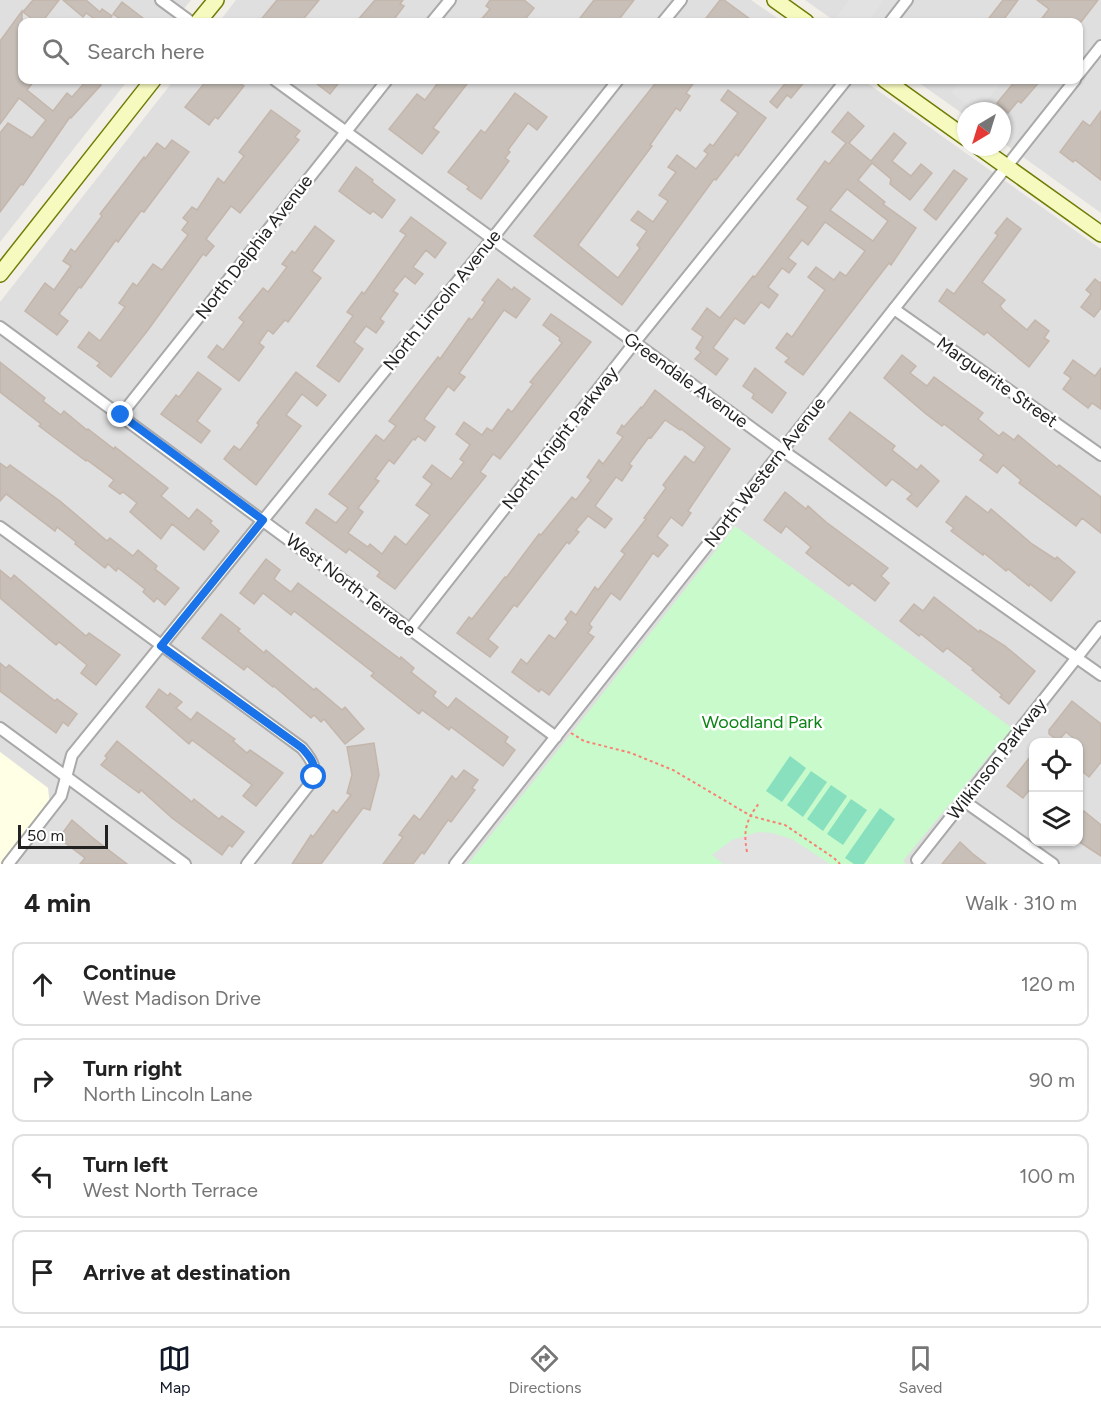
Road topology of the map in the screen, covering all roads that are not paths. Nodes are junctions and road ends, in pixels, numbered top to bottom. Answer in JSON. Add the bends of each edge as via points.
{"nodes":[{"id":1,"x":160,"y":0,"type":"edge"},
{"id":2,"x":216,"y":0,"type":"edge"},
{"id":3,"x":450,"y":0,"type":"edge"},
{"id":4,"x":681,"y":0,"type":"edge"},
{"id":5,"x":775,"y":0,"type":"edge"},
{"id":6,"x":907,"y":0,"type":"edge"},
{"id":7,"x":185,"y":18,"type":"edge"},
{"id":8,"x":201,"y":18,"type":"edge"},
{"id":9,"x":435,"y":18,"type":"edge"},
{"id":10,"x":666,"y":18,"type":"edge"},
{"id":11,"x":800,"y":18,"type":"edge"},
{"id":12,"x":893,"y":18,"type":"edge"},
{"id":13,"x":1101,"y":46,"type":"edge"},
{"id":14,"x":1083,"y":69,"type":"edge"},
{"id":15,"x":150,"y":84,"type":"edge"},
{"id":16,"x":280,"y":84,"type":"edge"},
{"id":17,"x":384,"y":84,"type":"edge"},
{"id":18,"x":615,"y":84,"type":"edge"},
{"id":19,"x":843,"y":84,"type":"edge"},
{"id":20,"x":891,"y":84,"type":"edge"},
{"id":21,"x":1072,"y":84,"type":"edge"},
{"id":22,"x":345,"y":132,"type":"junction"},
{"id":23,"x":957,"y":132,"type":"edge"},
{"id":24,"x":992,"y":156,"type":"edge"},
{"id":25,"x":1007,"y":167,"type":"junction"},
{"id":26,"x":1101,"y":234,"type":"edge"},
{"id":27,"x":492,"y":238,"type":"junction"},
{"id":28,"x":0,"y":274,"type":"edge"},
{"id":29,"x":894,"y":309,"type":"junction"},
{"id":30,"x":0,"y":327,"type":"edge"},
{"id":31,"x":635,"y":342,"type":"junction"},
{"id":32,"x":121,"y":415,"type":"junction"},
{"id":33,"x":782,"y":450,"type":"junction"},
{"id":34,"x":1101,"y":455,"type":"edge"},
{"id":35,"x":263,"y":520,"type":"junction"},
{"id":36,"x":0,"y":527,"type":"edge"},
{"id":37,"x":1101,"y":627,"type":"edge"},
{"id":38,"x":410,"y":629,"type":"junction"},
{"id":39,"x":161,"y":646,"type":"junction"},
{"id":40,"x":1077,"y":658,"type":"junction"},
{"id":41,"x":1101,"y":675,"type":"edge"},
{"id":42,"x":0,"y":728,"type":"edge"},
{"id":43,"x":556,"y":737,"type":"junction"},
{"id":44,"x":66,"y":776,"type":"junction"},
{"id":45,"x":964,"y":801,"type":"junction"},
{"id":46,"x":917,"y":860,"type":"dead end"},
{"id":47,"x":8,"y":864,"type":"edge"},
{"id":48,"x":185,"y":864,"type":"edge"},
{"id":49,"x":247,"y":864,"type":"edge"},
{"id":50,"x":455,"y":864,"type":"edge"},
{"id":51,"x":1053,"y":864,"type":"edge"}],
"edges":[{"from":1,"to":7,"type":"street"},
{"from":2,"to":8,"type":"main road"},
{"from":3,"to":9,"type":"street"},
{"from":4,"to":10,"type":"street"},
{"from":5,"to":11,"type":"main road"},
{"from":6,"to":12,"type":"street"},
{"from":13,"to":14,"type":"street"},
{"from":15,"to":28,"type":"main road"},
{"from":16,"to":22,"type":"street","name":"Greendale Avenue"},
{"from":17,"to":22,"type":"street","name":"North Delphia Avenue"},
{"from":18,"to":27,"type":"street","name":"North Lincoln Avenue"},
{"from":19,"to":31,"type":"street","name":"North Knight Parkway"},
{"from":20,"to":23,"type":"main road"},
{"from":21,"to":25,"type":"street","name":"North Western Avenue"},
{"from":22,"to":27,"type":"street","name":"Greendale Avenue"},
{"from":22,"to":32,"type":"street","name":"North Delphia Avenue"},
{"from":24,"to":25,"type":"main road"},
{"from":25,"to":26,"type":"main road"},
{"from":25,"to":29,"type":"street","name":"North Western Avenue"},
{"from":27,"to":31,"type":"street","name":"Greendale Avenue"},
{"from":27,"to":35,"type":"street","name":"North Lincoln Avenue"},
{"from":29,"to":33,"type":"street","name":"North Western Avenue"},
{"from":29,"to":34,"type":"street","name":"Marguerite Street"},
{"from":30,"to":32,"type":"street","name":"West North Terrace"},
{"from":31,"to":33,"type":"street","name":"Greendale Avenue"},
{"from":31,"to":38,"type":"street","name":"North Knight Parkway"},
{"from":32,"to":35,"type":"street","name":"West North Terrace"},
{"from":33,"to":40,"type":"street","name":"Greendale Avenue"},
{"from":33,"to":43,"type":"street","name":"North Western Avenue"},
{"from":35,"to":38,"type":"street","name":"West North Terrace"},
{"from":35,"to":39,"type":"street","name":"North Lincoln Avenue"},
{"from":36,"to":39,"type":"street"},
{"from":37,"to":40,"type":"street","name":"Wilkinson Parkway"},
{"from":38,"to":43,"type":"street","name":"West North Terrace"},
{"from":39,"to":44,"type":"street","name":"North Lincoln Avenue","via":[[72,755]]},
{"from":39,"to":49,"type":"street","via":[[302,748],[315,768],[309,785]]},
{"from":40,"to":41,"type":"street","name":"Greendale Avenue"},
{"from":40,"to":45,"type":"street","name":"Wilkinson Parkway"},
{"from":42,"to":44,"type":"street"},
{"from":43,"to":50,"type":"street","name":"North Western Avenue"},
{"from":44,"to":47,"type":"street","name":"North Lincoln Avenue","via":[[61,796]]},
{"from":44,"to":48,"type":"street"},
{"from":45,"to":46,"type":"street","name":"Wilkinson Parkway"},
{"from":45,"to":51,"type":"street"}]}
